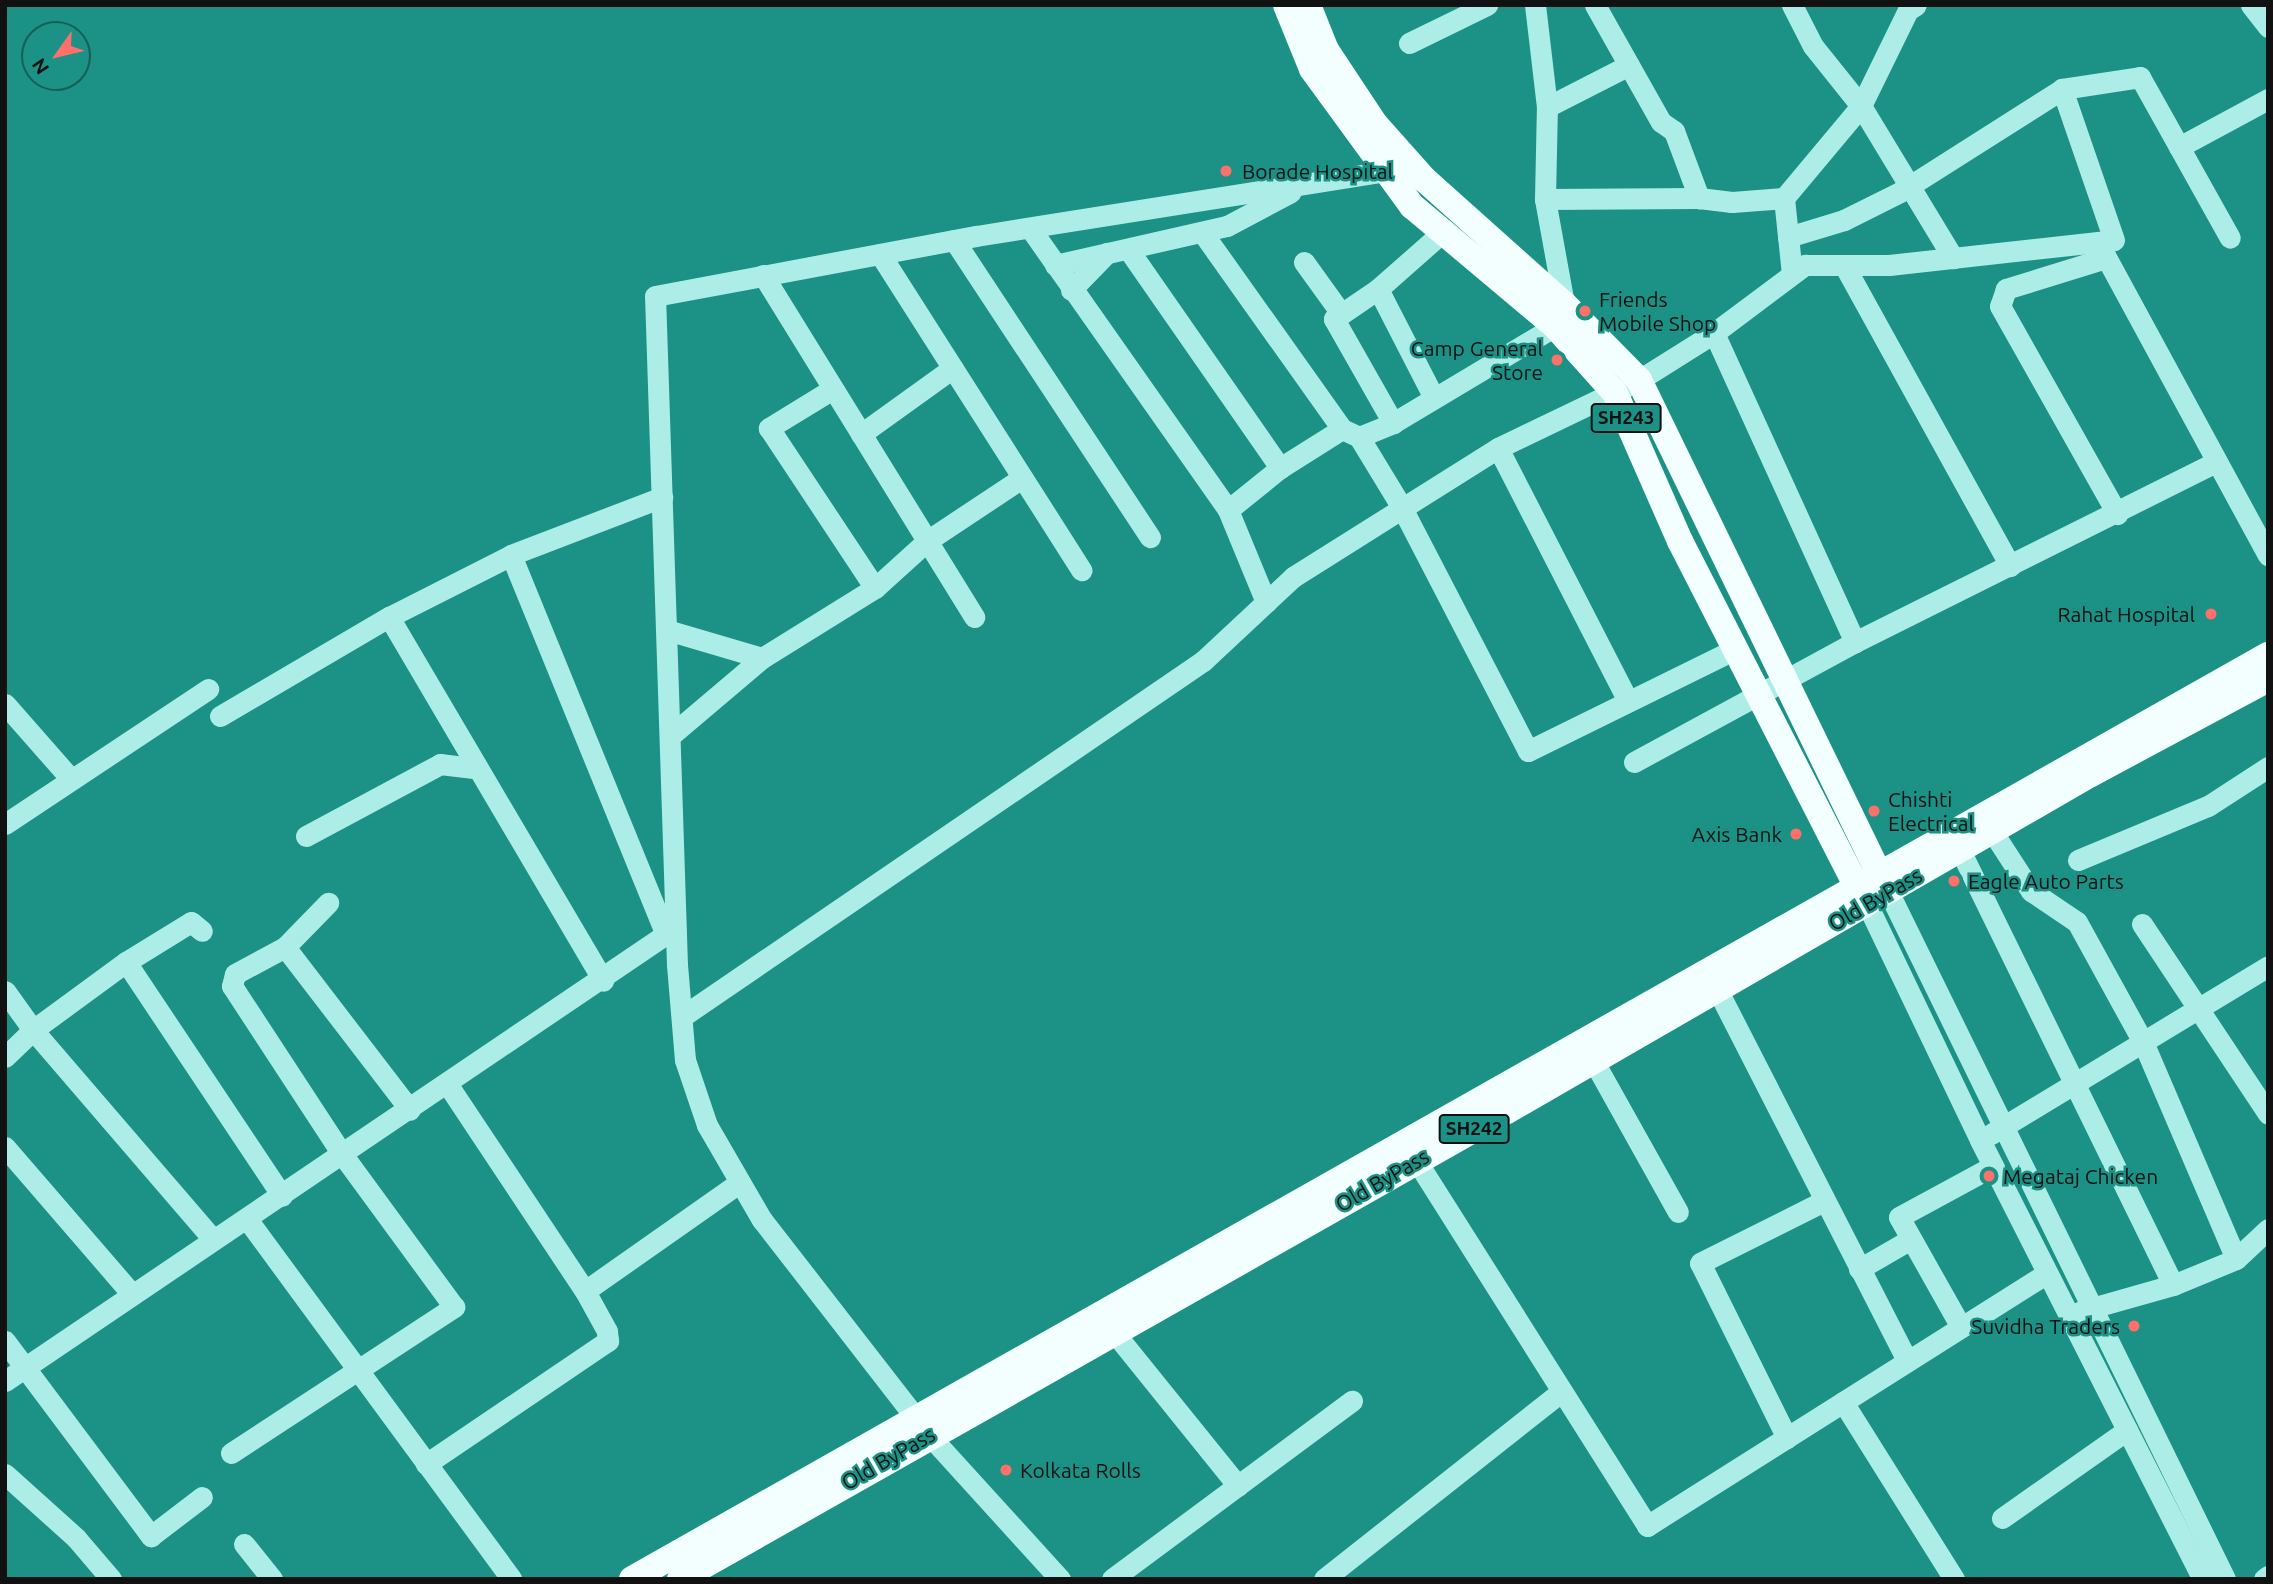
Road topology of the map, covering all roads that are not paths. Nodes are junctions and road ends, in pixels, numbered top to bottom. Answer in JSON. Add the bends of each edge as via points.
{"nodes":[{"id":1,"x":1286,"y":5,"type":"edge"},
{"id":2,"x":1308,"y":5,"type":"edge"},
{"id":3,"x":1487,"y":5,"type":"edge"},
{"id":4,"x":1535,"y":5,"type":"edge"},
{"id":5,"x":1595,"y":5,"type":"edge"},
{"id":6,"x":1793,"y":5,"type":"edge"},
{"id":7,"x":1916,"y":5,"type":"edge"},
{"id":8,"x":2251,"y":5,"type":"edge"},
{"id":9,"x":2268,"y":27,"type":"edge"},
{"id":10,"x":1409,"y":43,"type":"dead end"},
{"id":11,"x":1629,"y":65,"type":"junction"},
{"id":12,"x":2062,"y":89,"type":"junction"},
{"id":13,"x":2268,"y":99,"type":"edge"},
{"id":14,"x":1861,"y":106,"type":"junction"},
{"id":15,"x":1547,"y":107,"type":"junction"},
{"id":16,"x":2179,"y":147,"type":"junction"},
{"id":17,"x":1387,"y":171,"type":"junction"},
{"id":18,"x":1305,"y":184,"type":"junction"},
{"id":19,"x":1908,"y":188,"type":"junction"},
{"id":20,"x":1699,"y":198,"type":"junction"},
{"id":21,"x":1784,"y":198,"type":"junction"},
{"id":22,"x":1545,"y":199,"type":"junction"},
{"id":23,"x":1030,"y":228,"type":"junction"},
{"id":24,"x":1445,"y":230,"type":"junction"},
{"id":25,"x":1202,"y":232,"type":"junction"},
{"id":26,"x":1788,"y":237,"type":"junction"},
{"id":27,"x":2230,"y":238,"type":"dead end"},
{"id":28,"x":954,"y":240,"type":"junction"},
{"id":29,"x":2102,"y":250,"type":"junction"},
{"id":30,"x":1117,"y":251,"type":"junction"},
{"id":31,"x":880,"y":254,"type":"junction"},
{"id":32,"x":1953,"y":257,"type":"junction"},
{"id":33,"x":1304,"y":262,"type":"dead end"},
{"id":34,"x":1055,"y":265,"type":"junction"},
{"id":35,"x":1844,"y":265,"type":"junction"},
{"id":36,"x":1792,"y":274,"type":"junction"},
{"id":37,"x":763,"y":275,"type":"junction"},
{"id":38,"x":1377,"y":289,"type":"junction"},
{"id":39,"x":1071,"y":290,"type":"junction"},
{"id":40,"x":1560,"y":315,"type":"junction"},
{"id":41,"x":1334,"y":319,"type":"junction"},
{"id":42,"x":1714,"y":333,"type":"junction"},
{"id":43,"x":953,"y":368,"type":"junction"},
{"id":44,"x":1639,"y":380,"type":"junction"},
{"id":45,"x":831,"y":390,"type":"junction"},
{"id":46,"x":1615,"y":393,"type":"junction"},
{"id":47,"x":1433,"y":396,"type":"junction"},
{"id":48,"x":1393,"y":423,"type":"junction"},
{"id":49,"x":1350,"y":433,"type":"junction"},
{"id":50,"x":861,"y":434,"type":"junction"},
{"id":51,"x":1498,"y":449,"type":"junction"},
{"id":52,"x":2216,"y":462,"type":"junction"},
{"id":53,"x":1280,"y":468,"type":"junction"},
{"id":54,"x":1023,"y":478,"type":"junction"},
{"id":55,"x":662,"y":497,"type":"junction"},
{"id":56,"x":1401,"y":506,"type":"junction"},
{"id":57,"x":1228,"y":510,"type":"junction"},
{"id":58,"x":2117,"y":514,"type":"junction"},
{"id":59,"x":1150,"y":537,"type":"dead end"},
{"id":60,"x":927,"y":541,"type":"junction"},
{"id":61,"x":510,"y":555,"type":"junction"},
{"id":62,"x":2268,"y":555,"type":"edge"},
{"id":63,"x":2010,"y":566,"type":"junction"},
{"id":64,"x":1081,"y":570,"type":"dead end"},
{"id":65,"x":875,"y":588,"type":"junction"},
{"id":66,"x":1266,"y":602,"type":"junction"},
{"id":67,"x":389,"y":617,"type":"junction"},
{"id":68,"x":974,"y":617,"type":"dead end"},
{"id":69,"x":667,"y":631,"type":"junction"},
{"id":70,"x":1855,"y":642,"type":"junction"},
{"id":71,"x":1735,"y":649,"type":"junction"},
{"id":72,"x":2268,"y":655,"type":"edge"},
{"id":73,"x":762,"y":658,"type":"junction"},
{"id":74,"x":2268,"y":679,"type":"edge"},
{"id":75,"x":1783,"y":681,"type":"junction"},
{"id":76,"x":208,"y":689,"type":"dead end"},
{"id":77,"x":1758,"y":693,"type":"junction"},
{"id":78,"x":1628,"y":701,"type":"junction"},
{"id":79,"x":5,"y":705,"type":"edge"},
{"id":80,"x":220,"y":716,"type":"dead end"},
{"id":81,"x":670,"y":736,"type":"junction"},
{"id":82,"x":1634,"y":762,"type":"dead end"},
{"id":83,"x":474,"y":768,"type":"junction"},
{"id":84,"x":2268,"y":768,"type":"edge"},
{"id":85,"x":71,"y":779,"type":"junction"},
{"id":86,"x":5,"y":824,"type":"edge"},
{"id":87,"x":1992,"y":831,"type":"junction"},
{"id":88,"x":306,"y":836,"type":"dead end"},
{"id":89,"x":1960,"y":850,"type":"junction"},
{"id":90,"x":2078,"y":860,"type":"dead end"},
{"id":91,"x":1873,"y":889,"type":"junction"},
{"id":92,"x":328,"y":903,"type":"dead end"},
{"id":93,"x":2142,"y":924,"type":"dead end"},
{"id":94,"x":202,"y":931,"type":"dead end"},
{"id":95,"x":671,"y":931,"type":"junction"},
{"id":96,"x":285,"y":947,"type":"junction"},
{"id":97,"x":126,"y":962,"type":"junction"},
{"id":98,"x":2268,"y":966,"type":"edge"},
{"id":99,"x":603,"y":981,"type":"junction"},
{"id":100,"x":1717,"y":989,"type":"junction"},
{"id":101,"x":5,"y":991,"type":"edge"},
{"id":102,"x":2198,"y":1009,"type":"junction"},
{"id":103,"x":683,"y":1016,"type":"junction"},
{"id":104,"x":33,"y":1030,"type":"junction"},
{"id":105,"x":2143,"y":1042,"type":"junction"},
{"id":106,"x":5,"y":1057,"type":"edge"},
{"id":107,"x":1593,"y":1060,"type":"junction"},
{"id":108,"x":2074,"y":1084,"type":"junction"},
{"id":109,"x":448,"y":1085,"type":"junction"},
{"id":110,"x":410,"y":1110,"type":"junction"},
{"id":111,"x":2268,"y":1114,"type":"edge"},
{"id":112,"x":2002,"y":1127,"type":"junction"},
{"id":113,"x":1980,"y":1140,"type":"junction"},
{"id":114,"x":5,"y":1147,"type":"edge"},
{"id":115,"x":342,"y":1154,"type":"junction"},
{"id":116,"x":1416,"y":1160,"type":"junction"},
{"id":117,"x":1993,"y":1166,"type":"junction"},
{"id":118,"x":740,"y":1182,"type":"junction"},
{"id":119,"x":282,"y":1196,"type":"junction"},
{"id":120,"x":1824,"y":1201,"type":"junction"},
{"id":121,"x":1678,"y":1212,"type":"dead end"},
{"id":122,"x":247,"y":1219,"type":"junction"},
{"id":123,"x":2268,"y":1229,"type":"edge"},
{"id":124,"x":213,"y":1239,"type":"junction"},
{"id":125,"x":1911,"y":1239,"type":"junction"},
{"id":126,"x":2236,"y":1259,"type":"junction"},
{"id":127,"x":1860,"y":1269,"type":"junction"},
{"id":128,"x":2047,"y":1273,"type":"junction"},
{"id":129,"x":2173,"y":1285,"type":"junction"},
{"id":130,"x":585,"y":1291,"type":"junction"},
{"id":131,"x":131,"y":1293,"type":"junction"},
{"id":132,"x":1159,"y":1296,"type":"junction"},
{"id":133,"x":2092,"y":1308,"type":"junction"},
{"id":134,"x":2068,"y":1314,"type":"junction"},
{"id":135,"x":1961,"y":1327,"type":"junction"},
{"id":136,"x":1113,"y":1331,"type":"junction"},
{"id":137,"x":5,"y":1341,"type":"edge"},
{"id":138,"x":1907,"y":1361,"type":"junction"},
{"id":139,"x":28,"y":1366,"type":"junction"},
{"id":140,"x":358,"y":1372,"type":"junction"},
{"id":141,"x":5,"y":1381,"type":"edge"},
{"id":142,"x":1562,"y":1391,"type":"junction"},
{"id":143,"x":1352,"y":1401,"type":"dead end"},
{"id":144,"x":1843,"y":1402,"type":"junction"},
{"id":145,"x":922,"y":1426,"type":"junction"},
{"id":146,"x":2127,"y":1430,"type":"junction"},
{"id":147,"x":1787,"y":1438,"type":"junction"},
{"id":148,"x":231,"y":1453,"type":"dead end"},
{"id":149,"x":426,"y":1464,"type":"junction"},
{"id":150,"x":5,"y":1474,"type":"edge"},
{"id":151,"x":1238,"y":1486,"type":"junction"},
{"id":152,"x":202,"y":1497,"type":"dead end"},
{"id":153,"x":2002,"y":1518,"type":"dead end"},
{"id":154,"x":244,"y":1544,"type":"dead end"},
{"id":155,"x":111,"y":1579,"type":"edge"},
{"id":156,"x":272,"y":1579,"type":"edge"},
{"id":157,"x":511,"y":1579,"type":"edge"},
{"id":158,"x":632,"y":1579,"type":"edge"},
{"id":159,"x":680,"y":1579,"type":"edge"},
{"id":160,"x":1060,"y":1579,"type":"edge"},
{"id":161,"x":1112,"y":1579,"type":"edge"},
{"id":162,"x":1324,"y":1579,"type":"edge"},
{"id":163,"x":1954,"y":1579,"type":"edge"},
{"id":164,"x":2203,"y":1579,"type":"edge"},
{"id":165,"x":2225,"y":1579,"type":"edge"}],
"edges":[{"from":1,"to":17,"type":"main road","number":"SH243","via":[[1312,69]]},
{"from":2,"to":40,"type":"main road","number":"SH243","via":[[1326,50],[1375,124]]},
{"from":3,"to":10,"type":"street"},
{"from":4,"to":15,"type":"street"},
{"from":5,"to":11,"type":"street"},
{"from":6,"to":14,"type":"street","via":[[1813,46]]},
{"from":7,"to":14,"type":"street","via":[[1908,10]]},
{"from":8,"to":9,"type":"street"},
{"from":11,"to":15,"type":"street"},
{"from":11,"to":20,"type":"street","via":[[1661,122],[1674,131]]},
{"from":12,"to":16,"type":"street","via":[[2140,77]]},
{"from":12,"to":19,"type":"street"},
{"from":12,"to":29,"type":"street","via":[[2114,240]]},
{"from":13,"to":16,"type":"street"},
{"from":14,"to":19,"type":"street"},
{"from":14,"to":21,"type":"street"},
{"from":15,"to":22,"type":"street"},
{"from":16,"to":27,"type":"street"},
{"from":17,"to":18,"type":"street"},
{"from":17,"to":24,"type":"main road","number":"SH243","via":[[1412,206]]},
{"from":18,"to":23,"type":"street"},
{"from":18,"to":25,"type":"street","via":[[1227,226]]},
{"from":19,"to":26,"type":"street","via":[[1844,220]]},
{"from":19,"to":32,"type":"street"},
{"from":20,"to":21,"type":"street","via":[[1732,202]]},
{"from":20,"to":22,"type":"street"},
{"from":21,"to":26,"type":"street"},
{"from":22,"to":40,"type":"street"},
{"from":23,"to":28,"type":"street"},
{"from":23,"to":34,"type":"street"},
{"from":24,"to":38,"type":"street"},
{"from":24,"to":40,"type":"main road","number":"SH243"},
{"from":25,"to":30,"type":"street"},
{"from":25,"to":49,"type":"street"},
{"from":26,"to":36,"type":"street"},
{"from":28,"to":31,"type":"street"},
{"from":28,"to":59,"type":"street"},
{"from":29,"to":32,"type":"street"},
{"from":29,"to":52,"type":"street"},
{"from":29,"to":58,"type":"street","via":[[2006,289],[2000,306]]},
{"from":30,"to":34,"type":"street"},
{"from":30,"to":39,"type":"street"},
{"from":30,"to":53,"type":"street"},
{"from":31,"to":37,"type":"street"},
{"from":31,"to":43,"type":"street"},
{"from":32,"to":35,"type":"street"},
{"from":33,"to":41,"type":"street","via":[[1340,312]]},
{"from":34,"to":39,"type":"street"},
{"from":35,"to":36,"type":"street","via":[[1805,265]]},
{"from":35,"to":63,"type":"street"},
{"from":36,"to":42,"type":"street"},
{"from":37,"to":45,"type":"street"},
{"from":37,"to":55,"type":"street","via":[[654,296]]},
{"from":38,"to":41,"type":"street"},
{"from":38,"to":47,"type":"street"},
{"from":39,"to":57,"type":"street"},
{"from":40,"to":44,"type":"main road","number":"SH243"},
{"from":40,"to":46,"type":"main road","number":"SH243"},
{"from":40,"to":47,"type":"street"},
{"from":41,"to":48,"type":"street"},
{"from":42,"to":44,"type":"street"},
{"from":42,"to":70,"type":"street"},
{"from":43,"to":50,"type":"street"},
{"from":43,"to":54,"type":"street"},
{"from":44,"to":46,"type":"street"},
{"from":44,"to":75,"type":"main road","number":"SH243"},
{"from":45,"to":50,"type":"street"},
{"from":45,"to":65,"type":"street","via":[[769,428]]},
{"from":46,"to":51,"type":"street"},
{"from":46,"to":71,"type":"main road","number":"SH243","via":[[1680,541]]},
{"from":47,"to":48,"type":"street"},
{"from":48,"to":49,"type":"street"},
{"from":49,"to":53,"type":"street"},
{"from":49,"to":56,"type":"street"},
{"from":50,"to":60,"type":"street"},
{"from":51,"to":56,"type":"street"},
{"from":51,"to":78,"type":"street"},
{"from":52,"to":58,"type":"street"},
{"from":52,"to":62,"type":"street"},
{"from":53,"to":57,"type":"street"},
{"from":54,"to":60,"type":"street"},
{"from":54,"to":64,"type":"street"},
{"from":55,"to":61,"type":"street"},
{"from":55,"to":69,"type":"street"},
{"from":56,"to":66,"type":"street","via":[[1293,577]]},
{"from":56,"to":78,"type":"street","via":[[1528,751]]},
{"from":57,"to":66,"type":"street"},
{"from":58,"to":63,"type":"street"},
{"from":60,"to":65,"type":"street"},
{"from":60,"to":68,"type":"street"},
{"from":61,"to":67,"type":"street"},
{"from":61,"to":95,"type":"street"},
{"from":63,"to":70,"type":"street"},
{"from":65,"to":73,"type":"street"},
{"from":66,"to":103,"type":"street","via":[[1203,662]]},
{"from":67,"to":80,"type":"street"},
{"from":67,"to":83,"type":"street"},
{"from":69,"to":73,"type":"street"},
{"from":69,"to":81,"type":"street"},
{"from":70,"to":75,"type":"street"},
{"from":71,"to":77,"type":"main road","number":"SH243"},
{"from":71,"to":78,"type":"street"},
{"from":72,"to":91,"type":"main road"},
{"from":73,"to":81,"type":"street"},
{"from":74,"to":87,"type":"main road","name":"Old ByPass","number":"SH242"},
{"from":75,"to":77,"type":"street"},
{"from":75,"to":91,"type":"main road","number":"SH243"},
{"from":76,"to":85,"type":"street"},
{"from":77,"to":82,"type":"street"},
{"from":77,"to":91,"type":"main road","number":"SH243"},
{"from":79,"to":85,"type":"street"},
{"from":81,"to":95,"type":"street"},
{"from":83,"to":88,"type":"street","via":[[440,764]]},
{"from":83,"to":99,"type":"street"},
{"from":84,"to":90,"type":"street","via":[[2208,806]]},
{"from":85,"to":86,"type":"street"},
{"from":87,"to":89,"type":"main road","name":"Old ByPass","number":"SH242"},
{"from":87,"to":105,"type":"street","via":[[2031,891],[2077,922]]},
{"from":89,"to":91,"type":"main road","name":"Old ByPass","number":"SH242"},
{"from":89,"to":108,"type":"street"},
{"from":91,"to":100,"type":"main road","name":"Old ByPass","number":"SH242"},
{"from":91,"to":112,"type":"street"},
{"from":91,"to":113,"type":"street"},
{"from":91,"to":132,"type":"main road","via":[[1481,1096]]},
{"from":92,"to":96,"type":"street"},
{"from":93,"to":102,"type":"street"},
{"from":94,"to":97,"type":"street","via":[[191,922]]},
{"from":95,"to":99,"type":"street"},
{"from":95,"to":103,"type":"street"},
{"from":96,"to":110,"type":"street"},
{"from":96,"to":115,"type":"street","via":[[235,974],[232,986]]},
{"from":97,"to":104,"type":"street"},
{"from":97,"to":119,"type":"street"},
{"from":98,"to":102,"type":"street"},
{"from":99,"to":109,"type":"street"},
{"from":100,"to":107,"type":"main road","name":"Old ByPass","number":"SH242"},
{"from":100,"to":120,"type":"street"},
{"from":101,"to":104,"type":"street"},
{"from":102,"to":105,"type":"street"},
{"from":102,"to":111,"type":"street"},
{"from":103,"to":118,"type":"street","via":[[690,1073],[707,1125]]},
{"from":104,"to":106,"type":"street"},
{"from":104,"to":124,"type":"street"},
{"from":105,"to":108,"type":"street"},
{"from":105,"to":126,"type":"street"},
{"from":107,"to":116,"type":"main road","name":"Old ByPass","number":"SH242"},
{"from":107,"to":121,"type":"street"},
{"from":108,"to":112,"type":"street"},
{"from":108,"to":129,"type":"street"},
{"from":109,"to":110,"type":"street"},
{"from":109,"to":130,"type":"street"},
{"from":110,"to":115,"type":"street"},
{"from":112,"to":113,"type":"street"},
{"from":112,"to":133,"type":"street"},
{"from":113,"to":117,"type":"street"},
{"from":114,"to":131,"type":"street"},
{"from":115,"to":119,"type":"street"},
{"from":115,"to":140,"type":"street","via":[[454,1307]]},
{"from":116,"to":132,"type":"main road","name":"Old ByPass","number":"SH242"},
{"from":116,"to":142,"type":"street"},
{"from":117,"to":125,"type":"street","via":[[1899,1216]]},
{"from":117,"to":128,"type":"street"},
{"from":118,"to":130,"type":"street"},
{"from":118,"to":145,"type":"street","via":[[762,1220]]},
{"from":119,"to":122,"type":"street"},
{"from":120,"to":127,"type":"street"},
{"from":120,"to":147,"type":"street","via":[[1700,1263]]},
{"from":122,"to":124,"type":"street"},
{"from":122,"to":140,"type":"street"},
{"from":123,"to":126,"type":"street"},
{"from":124,"to":131,"type":"street"},
{"from":125,"to":127,"type":"street"},
{"from":125,"to":135,"type":"street"},
{"from":126,"to":129,"type":"street"},
{"from":127,"to":138,"type":"street"},
{"from":128,"to":134,"type":"street"},
{"from":128,"to":135,"type":"street"},
{"from":129,"to":133,"type":"street"},
{"from":130,"to":149,"type":"street","via":[[608,1340]]},
{"from":131,"to":139,"type":"street"},
{"from":132,"to":136,"type":"main road","name":"Old ByPass","number":"SH242"},
{"from":132,"to":145,"type":"main road"},
{"from":133,"to":134,"type":"street"},
{"from":133,"to":165,"type":"street"},
{"from":134,"to":146,"type":"street"},
{"from":135,"to":138,"type":"street"},
{"from":136,"to":145,"type":"main road","name":"Old ByPass","number":"SH242"},
{"from":136,"to":151,"type":"street"},
{"from":137,"to":139,"type":"street"},
{"from":138,"to":144,"type":"street"},
{"from":139,"to":141,"type":"street"},
{"from":139,"to":152,"type":"street","via":[[151,1536]]},
{"from":140,"to":148,"type":"street"},
{"from":140,"to":149,"type":"street"},
{"from":142,"to":147,"type":"street","via":[[1647,1526]]},
{"from":142,"to":162,"type":"street"},
{"from":143,"to":151,"type":"street"},
{"from":144,"to":147,"type":"street"},
{"from":144,"to":163,"type":"street"},
{"from":145,"to":158,"type":"main road"},
{"from":145,"to":159,"type":"main road","name":"Old ByPass","number":"SH242"},
{"from":145,"to":160,"type":"street"},
{"from":146,"to":153,"type":"street"},
{"from":146,"to":164,"type":"street"},
{"from":149,"to":157,"type":"street"},
{"from":150,"to":155,"type":"street","via":[[76,1538]]},
{"from":151,"to":161,"type":"street"},
{"from":154,"to":156,"type":"street"}]}
